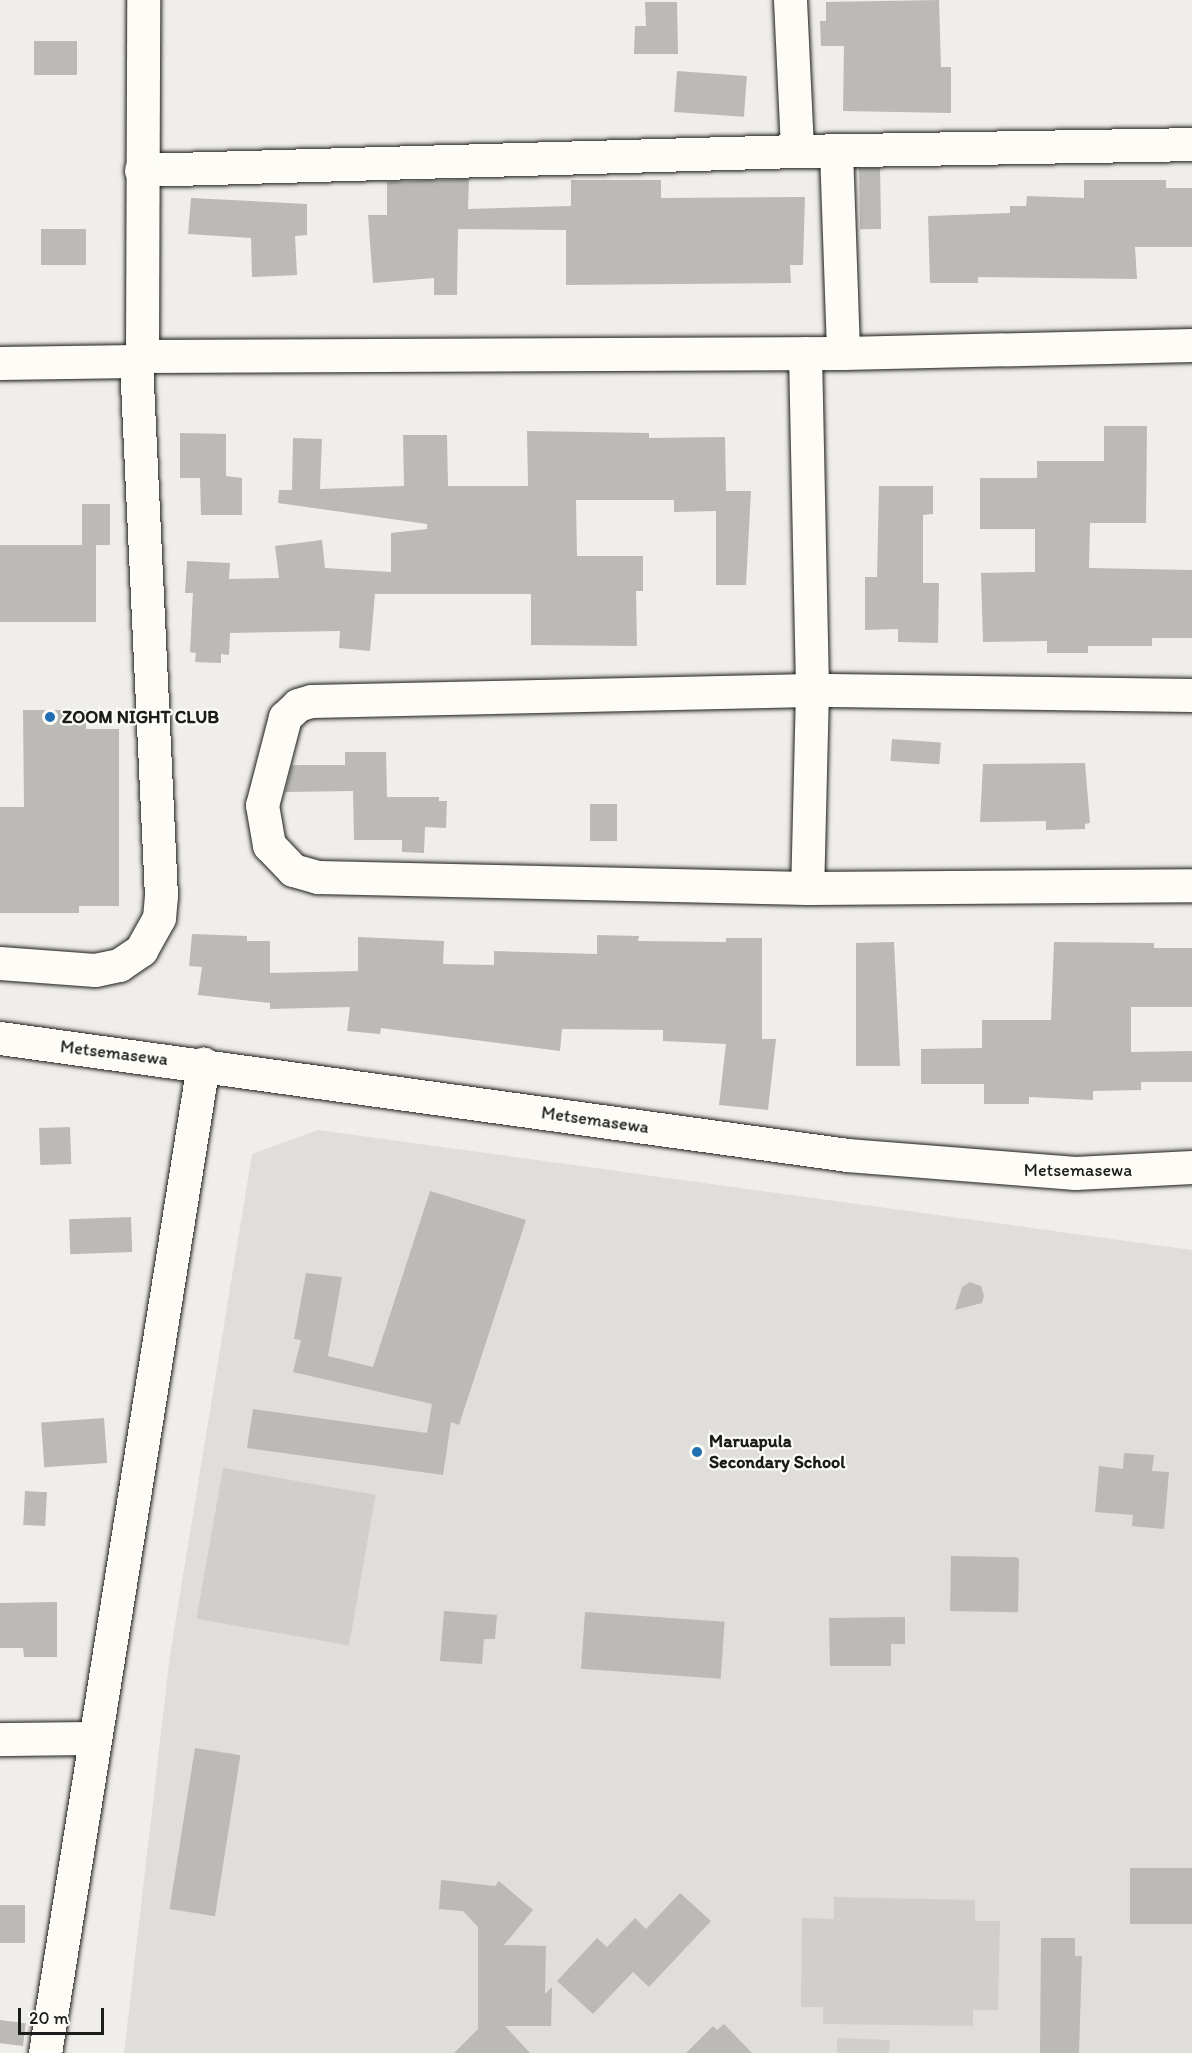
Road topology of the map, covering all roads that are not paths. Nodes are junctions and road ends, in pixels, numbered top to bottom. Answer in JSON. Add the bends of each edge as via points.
{"nodes":[{"id":1,"x":143,"y":0,"type":"edge"},
{"id":2,"x":790,"y":0,"type":"edge"},
{"id":3,"x":1192,"y":144,"type":"edge"},
{"id":4,"x":836,"y":150,"type":"junction"},
{"id":5,"x":797,"y":151,"type":"junction"},
{"id":6,"x":141,"y":170,"type":"junction"},
{"id":7,"x":1192,"y":345,"type":"edge"},
{"id":8,"x":805,"y":353,"type":"junction"},
{"id":9,"x":843,"y":353,"type":"junction"},
{"id":10,"x":139,"y":359,"type":"junction"},
{"id":11,"x":0,"y":363,"type":"edge"},
{"id":12,"x":812,"y":690,"type":"junction"},
{"id":13,"x":1192,"y":695,"type":"edge"},
{"id":14,"x":1192,"y":885,"type":"edge"},
{"id":15,"x":807,"y":888,"type":"junction"},
{"id":16,"x":0,"y":963,"type":"edge"},
{"id":17,"x":0,"y":1038,"type":"edge"},
{"id":18,"x":203,"y":1064,"type":"junction"},
{"id":19,"x":1192,"y":1167,"type":"edge"},
{"id":20,"x":93,"y":1738,"type":"junction"},
{"id":21,"x":0,"y":1739,"type":"edge"},
{"id":22,"x":45,"y":2053,"type":"edge"}],
"edges":[{"from":1,"to":6,"type":"street"},
{"from":2,"to":5,"type":"street"},
{"from":3,"to":4,"type":"street"},
{"from":4,"to":5,"type":"street"},
{"from":4,"to":9,"type":"street"},
{"from":5,"to":6,"type":"street"},
{"from":6,"to":10,"type":"street"},
{"from":7,"to":9,"type":"street"},
{"from":8,"to":9,"type":"street"},
{"from":8,"to":10,"type":"street"},
{"from":8,"to":12,"type":"street"},
{"from":10,"to":11,"type":"street"},
{"from":10,"to":16,"type":"street","via":[[159,918],[145,945],[119,965],[95,970]]},
{"from":12,"to":13,"type":"street"},
{"from":12,"to":15,"type":"street"},
{"from":12,"to":15,"type":"street","via":[[311,701],[298,705],[285,717],[262,806],[269,845],[293,870],[318,877]]},
{"from":14,"to":15,"type":"street"},
{"from":17,"to":18,"type":"street","name":"Metsemasewa"},
{"from":18,"to":19,"type":"street","name":"Metsemasewa","via":[[847,1155],[958,1167],[1075,1173]]},
{"from":18,"to":20,"type":"street"},
{"from":20,"to":21,"type":"street"},
{"from":20,"to":22,"type":"street"}]}
